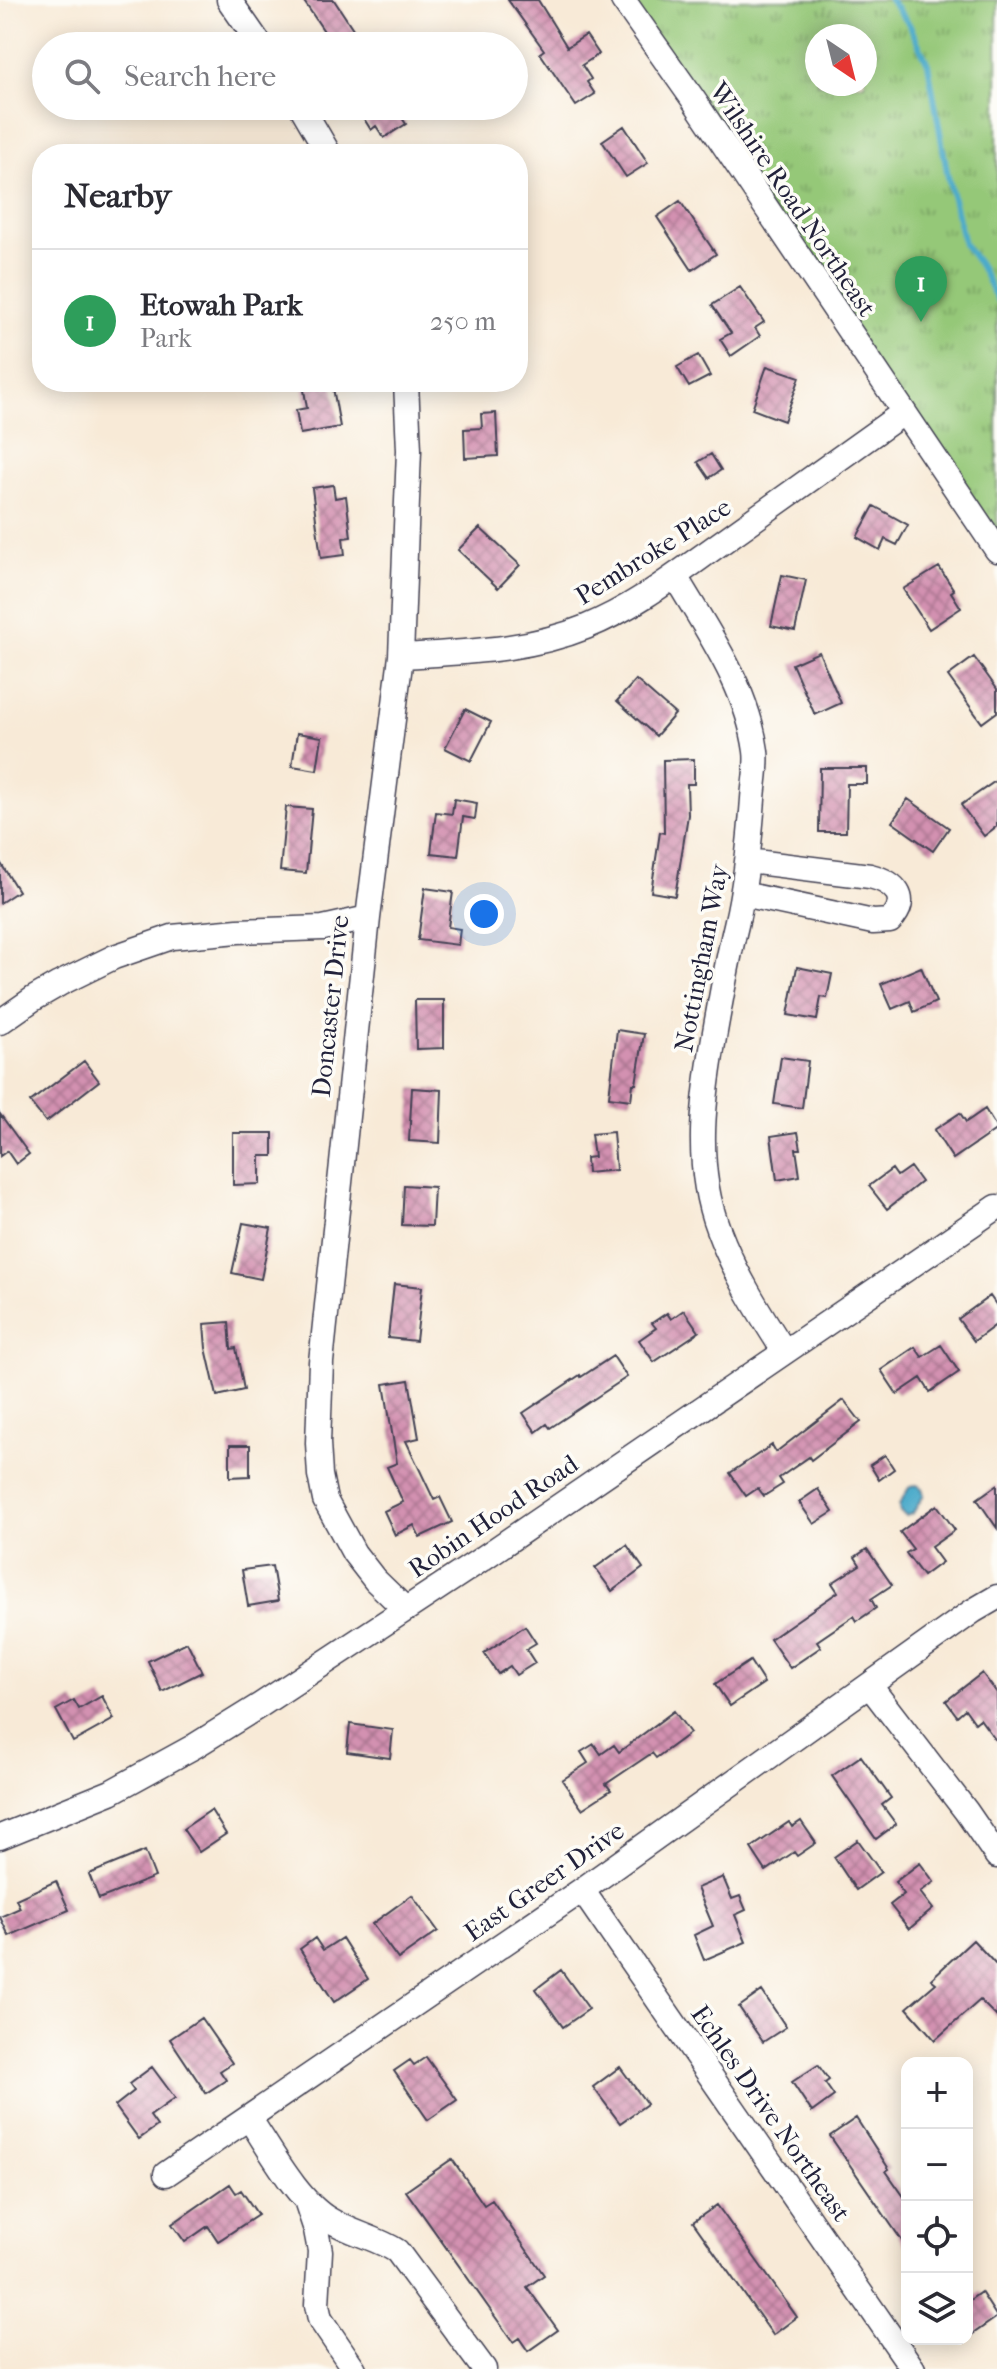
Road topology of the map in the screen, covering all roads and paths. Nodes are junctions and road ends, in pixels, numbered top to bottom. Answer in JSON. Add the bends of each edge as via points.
{"nodes":[{"id":1,"x":229,"y":0,"type":"edge"},
{"id":2,"x":623,"y":0,"type":"edge"},
{"id":3,"x":251,"y":32,"type":"edge"},
{"id":4,"x":309,"y":120,"type":"edge"},
{"id":5,"x":323,"y":144,"type":"edge"},
{"id":6,"x":406,"y":392,"type":"edge"},
{"id":7,"x":903,"y":413,"type":"junction"},
{"id":8,"x":997,"y":550,"type":"edge"},
{"id":9,"x":675,"y":576,"type":"junction"},
{"id":10,"x":401,"y":656,"type":"junction"},
{"id":11,"x":748,"y":861,"type":"junction"},
{"id":12,"x":743,"y":894,"type":"junction"},
{"id":13,"x":368,"y":918,"type":"junction"},
{"id":14,"x":0,"y":1022,"type":"edge"},
{"id":15,"x":997,"y":1207,"type":"edge"},
{"id":16,"x":784,"y":1351,"type":"junction"},
{"id":17,"x":997,"y":1597,"type":"edge"},
{"id":18,"x":405,"y":1609,"type":"junction"},
{"id":19,"x":870,"y":1686,"type":"junction"},
{"id":20,"x":0,"y":1837,"type":"edge"},
{"id":21,"x":997,"y":1856,"type":"edge"},
{"id":22,"x":582,"y":1890,"type":"junction"},
{"id":23,"x":249,"y":2118,"type":"junction"},
{"id":24,"x":166,"y":2174,"type":"dead end"},
{"id":25,"x":306,"y":2201,"type":"junction"},
{"id":26,"x":354,"y":2369,"type":"edge"},
{"id":27,"x":484,"y":2369,"type":"edge"},
{"id":28,"x":913,"y":2369,"type":"edge"}],
"edges":[{"from":1,"to":3,"type":"street"},
{"from":2,"to":7,"type":"street","name":"Wilshire Road Northeast"},
{"from":4,"to":5,"type":"street"},
{"from":6,"to":10,"type":"street","name":"Doncaster Drive"},
{"from":7,"to":8,"type":"street","name":"Wilshire Road Northeast"},
{"from":7,"to":9,"type":"street","name":"Pembroke Place"},
{"from":9,"to":10,"type":"street","name":"Pembroke Place","via":[[587,627],[551,638],[495,650]]},
{"from":9,"to":11,"type":"street","name":"Nottingham Way","via":[[741,695],[751,730],[756,753]]},
{"from":10,"to":13,"type":"street","name":"Doncaster Drive"},
{"from":11,"to":12,"type":"street","name":"Nottingham Way"},
{"from":11,"to":12,"type":"street","via":[[886,880],[900,899],[890,921],[873,922]]},
{"from":12,"to":16,"type":"street","name":"Nottingham Way","via":[[706,1083],[703,1164],[717,1228]]},
{"from":13,"to":14,"type":"street","via":[[323,928],[172,937],[87,970]]},
{"from":13,"to":18,"type":"street","name":"Doncaster Drive","via":[[321,1362],[318,1453],[325,1500],[354,1553]]},
{"from":15,"to":16,"type":"street","name":"Robin Hood Road"},
{"from":16,"to":18,"type":"street","name":"Robin Hood Road"},
{"from":17,"to":19,"type":"street","name":"East Greer Drive"},
{"from":18,"to":20,"type":"street","name":"Robin Hood Road","via":[[193,1747],[111,1792]]},
{"from":19,"to":21,"type":"street"},
{"from":19,"to":22,"type":"street","name":"East Greer Drive"},
{"from":22,"to":23,"type":"street","name":"East Greer Drive"},
{"from":22,"to":28,"type":"street","name":"Echles Drive Northeast"},
{"from":23,"to":24,"type":"street","name":"East Greer Drive"},
{"from":23,"to":25,"type":"street"},
{"from":25,"to":26,"type":"street","via":[[320,2251],[320,2319]]},
{"from":25,"to":27,"type":"street","via":[[327,2218],[397,2251]]}]}
